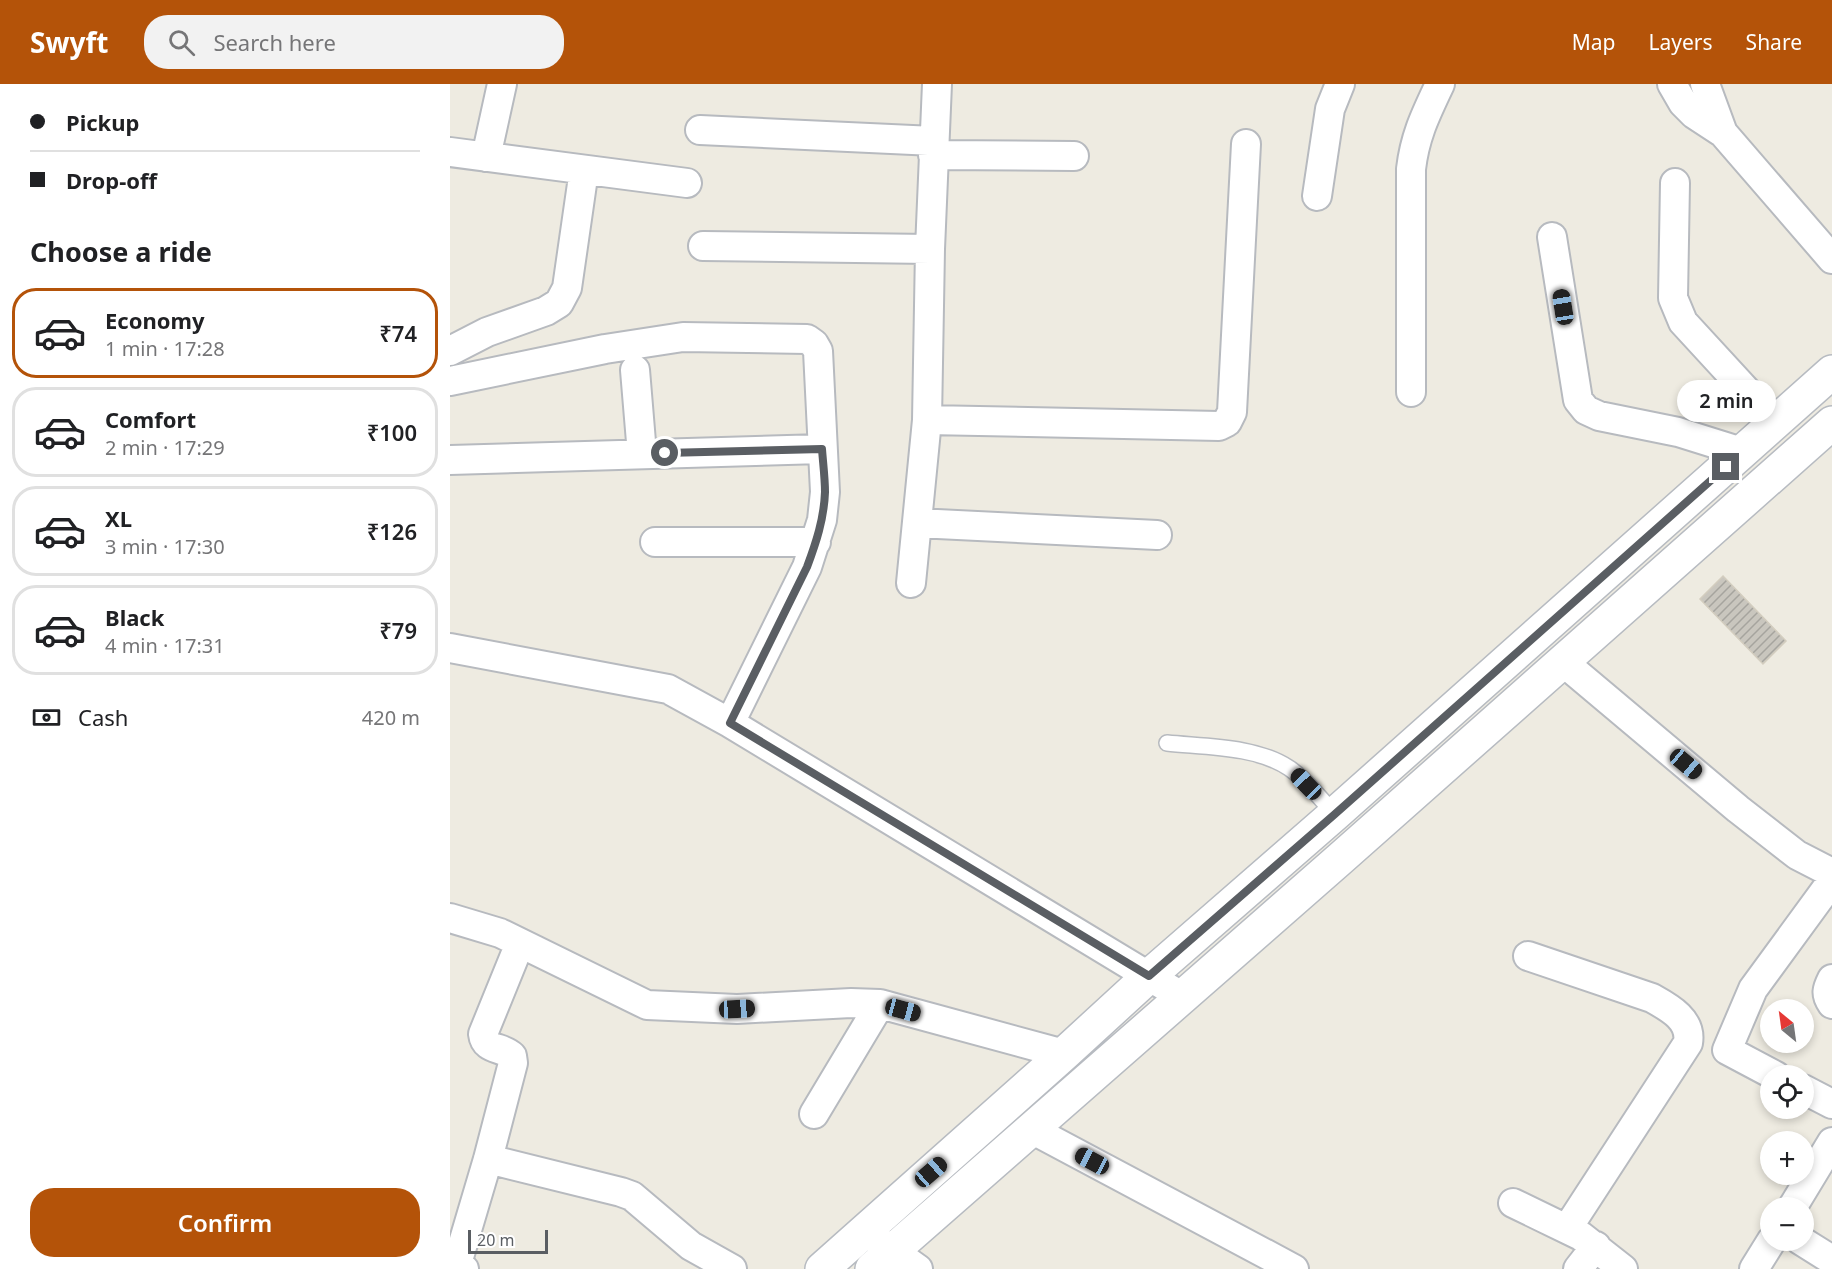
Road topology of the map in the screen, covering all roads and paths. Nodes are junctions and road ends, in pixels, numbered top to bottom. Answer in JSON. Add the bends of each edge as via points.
{"nodes":[{"id":1,"x":502,"y":84,"type":"edge"},
{"id":2,"x":937,"y":84,"type":"edge"},
{"id":3,"x":1340,"y":84,"type":"edge"},
{"id":4,"x":1440,"y":84,"type":"edge"},
{"id":5,"x":1672,"y":84,"type":"edge"},
{"id":6,"x":1705,"y":84,"type":"edge"},
{"id":7,"x":700,"y":130,"type":"dead end"},
{"id":8,"x":1724,"y":133,"type":"junction"},
{"id":9,"x":1246,"y":144,"type":"dead end"},
{"id":10,"x":934,"y":148,"type":"junction"},
{"id":11,"x":450,"y":152,"type":"edge"},
{"id":12,"x":1074,"y":156,"type":"dead end"},
{"id":13,"x":486,"y":157,"type":"junction"},
{"id":14,"x":584,"y":170,"type":"junction"},
{"id":15,"x":687,"y":183,"type":"dead end"},
{"id":16,"x":1675,"y":183,"type":"dead end"},
{"id":17,"x":1317,"y":196,"type":"dead end"},
{"id":18,"x":1552,"y":237,"type":"dead end"},
{"id":19,"x":703,"y":246,"type":"dead end"},
{"id":20,"x":930,"y":249,"type":"junction"},
{"id":21,"x":1832,"y":259,"type":"edge"},
{"id":22,"x":450,"y":351,"type":"edge"},
{"id":23,"x":635,"y":370,"type":"dead end"},
{"id":24,"x":1832,"y":372,"type":"edge"},
{"id":25,"x":450,"y":381,"type":"edge"},
{"id":26,"x":1411,"y":392,"type":"dead end"},
{"id":27,"x":927,"y":420,"type":"junction"},
{"id":28,"x":1775,"y":422,"type":"junction"},
{"id":29,"x":1832,"y":423,"type":"edge"},
{"id":30,"x":822,"y":449,"type":"junction"},
{"id":31,"x":1742,"y":452,"type":"junction"},
{"id":32,"x":642,"y":454,"type":"junction"},
{"id":33,"x":450,"y":460,"type":"edge"},
{"id":34,"x":917,"y":523,"type":"junction"},
{"id":35,"x":1157,"y":535,"type":"dead end"},
{"id":36,"x":655,"y":542,"type":"dead end"},
{"id":37,"x":816,"y":542,"type":"junction"},
{"id":38,"x":911,"y":583,"type":"dead end"},
{"id":39,"x":1576,"y":600,"type":"junction"},
{"id":40,"x":1602,"y":626,"type":"junction"},
{"id":41,"x":450,"y":648,"type":"edge"},
{"id":42,"x":1562,"y":661,"type":"junction"},
{"id":43,"x":730,"y":723,"type":"junction"},
{"id":44,"x":1167,"y":742,"type":"dead end"},
{"id":45,"x":1335,"y":814,"type":"junction"},
{"id":46,"x":1832,"y":873,"type":"edge"},
{"id":47,"x":1832,"y":881,"type":"edge"},
{"id":48,"x":450,"y":918,"type":"edge"},
{"id":49,"x":520,"y":943,"type":"junction"},
{"id":50,"x":1528,"y":956,"type":"dead end"},
{"id":51,"x":1149,"y":976,"type":"junction"},
{"id":52,"x":1832,"y":980,"type":"edge"},
{"id":53,"x":1183,"y":997,"type":"junction"},
{"id":54,"x":880,"y":1004,"type":"junction"},
{"id":55,"x":1832,"y":1004,"type":"edge"},
{"id":56,"x":1064,"y":1054,"type":"junction"},
{"id":57,"x":1760,"y":1068,"type":"edge"},
{"id":58,"x":1814,"y":1095,"type":"edge"},
{"id":59,"x":1832,"y":1104,"type":"edge"},
{"id":60,"x":813,"y":1114,"type":"dead end"},
{"id":61,"x":1031,"y":1129,"type":"junction"},
{"id":62,"x":1832,"y":1142,"type":"edge"},
{"id":63,"x":488,"y":1159,"type":"junction"},
{"id":64,"x":1799,"y":1197,"type":"edge"},
{"id":65,"x":1513,"y":1203,"type":"dead end"},
{"id":66,"x":1567,"y":1229,"type":"junction"},
{"id":67,"x":865,"y":1231,"type":"junction"},
{"id":68,"x":1596,"y":1246,"type":"junction"},
{"id":69,"x":1814,"y":1249,"type":"edge"},
{"id":70,"x":1765,"y":1251,"type":"edge"},
{"id":71,"x":882,"y":1260,"type":"edge"},
{"id":72,"x":1832,"y":1260,"type":"edge"},
{"id":73,"x":464,"y":1269,"type":"edge"},
{"id":74,"x":732,"y":1269,"type":"edge"},
{"id":75,"x":822,"y":1269,"type":"edge"},
{"id":76,"x":918,"y":1269,"type":"edge"},
{"id":77,"x":1294,"y":1269,"type":"edge"},
{"id":78,"x":1578,"y":1269,"type":"edge"},
{"id":79,"x":1623,"y":1269,"type":"edge"},
{"id":80,"x":1754,"y":1269,"type":"edge"}],
"edges":[{"from":1,"to":13,"type":"street"},
{"from":2,"to":10,"type":"street"},
{"from":3,"to":17,"type":"street","via":[[1330,109]]},
{"from":4,"to":26,"type":"street","via":[[1413,150]]},
{"from":5,"to":8,"type":"street","via":[[1694,114]]},
{"from":6,"to":8,"type":"street"},
{"from":7,"to":10,"type":"street"},
{"from":8,"to":21,"type":"street"},
{"from":9,"to":27,"type":"street","via":[[1232,412],[1227,422],[1219,426]]},
{"from":10,"to":12,"type":"street"},
{"from":10,"to":20,"type":"street"},
{"from":11,"to":13,"type":"street"},
{"from":13,"to":14,"type":"street"},
{"from":14,"to":15,"type":"street"},
{"from":14,"to":22,"type":"street","via":[[567,288],[559,303]]},
{"from":16,"to":28,"type":"street","via":[[1673,298],[1677,312]]},
{"from":18,"to":31,"type":"street","via":[[1578,400],[1586,410]]},
{"from":19,"to":20,"type":"street"},
{"from":20,"to":27,"type":"street"},
{"from":23,"to":32,"type":"street"},
{"from":24,"to":28,"type":"street"},
{"from":25,"to":30,"type":"street","via":[[683,337],[807,339],[818,351]]},
{"from":27,"to":34,"type":"street"},
{"from":28,"to":31,"type":"street"},
{"from":29,"to":40,"type":"street"},
{"from":30,"to":32,"type":"street"},
{"from":30,"to":37,"type":"street","via":[[825,492]]},
{"from":31,"to":39,"type":"street"},
{"from":32,"to":33,"type":"street"},
{"from":34,"to":35,"type":"street"},
{"from":34,"to":38,"type":"street"},
{"from":36,"to":37,"type":"street"},
{"from":37,"to":43,"type":"street"},
{"from":39,"to":40,"type":"street"},
{"from":39,"to":45,"type":"street"},
{"from":40,"to":42,"type":"street"},
{"from":41,"to":43,"type":"street","via":[[668,689]]},
{"from":42,"to":46,"type":"street","via":[[1797,855]]},
{"from":42,"to":53,"type":"street"},
{"from":43,"to":51,"type":"street"},
{"from":44,"to":45,"type":"lane","via":[[1256,753],[1274,759],[1291,769]]},
{"from":45,"to":51,"type":"street"},
{"from":47,"to":57,"type":"street","via":[[1752,989],[1727,1050]]},
{"from":48,"to":49,"type":"street"},
{"from":49,"to":54,"type":"street","via":[[647,1005],[737,1009]]},
{"from":49,"to":63,"type":"street","via":[[483,1034],[489,1046],[508,1053],[513,1063]]},
{"from":50,"to":66,"type":"street","via":[[1652,998],[1686,1023],[1690,1034],[1688,1043]]},
{"from":51,"to":53,"type":"street"},
{"from":51,"to":56,"type":"street"},
{"from":52,"to":55,"type":"street","via":[[1827,990]]},
{"from":53,"to":61,"type":"street"},
{"from":54,"to":56,"type":"street"},
{"from":54,"to":60,"type":"street"},
{"from":56,"to":67,"type":"street"},
{"from":58,"to":59,"type":"street"},
{"from":61,"to":71,"type":"street"},
{"from":61,"to":77,"type":"street"},
{"from":62,"to":64,"type":"street"},
{"from":63,"to":73,"type":"street","via":[[459,1257]]},
{"from":63,"to":74,"type":"street","via":[[632,1196],[691,1246]]},
{"from":65,"to":66,"type":"street"},
{"from":66,"to":68,"type":"street"},
{"from":67,"to":71,"type":"street"},
{"from":67,"to":75,"type":"street"},
{"from":68,"to":78,"type":"street"},
{"from":68,"to":79,"type":"street"},
{"from":69,"to":72,"type":"street"},
{"from":70,"to":80,"type":"street"},
{"from":71,"to":76,"type":"street"}]}
